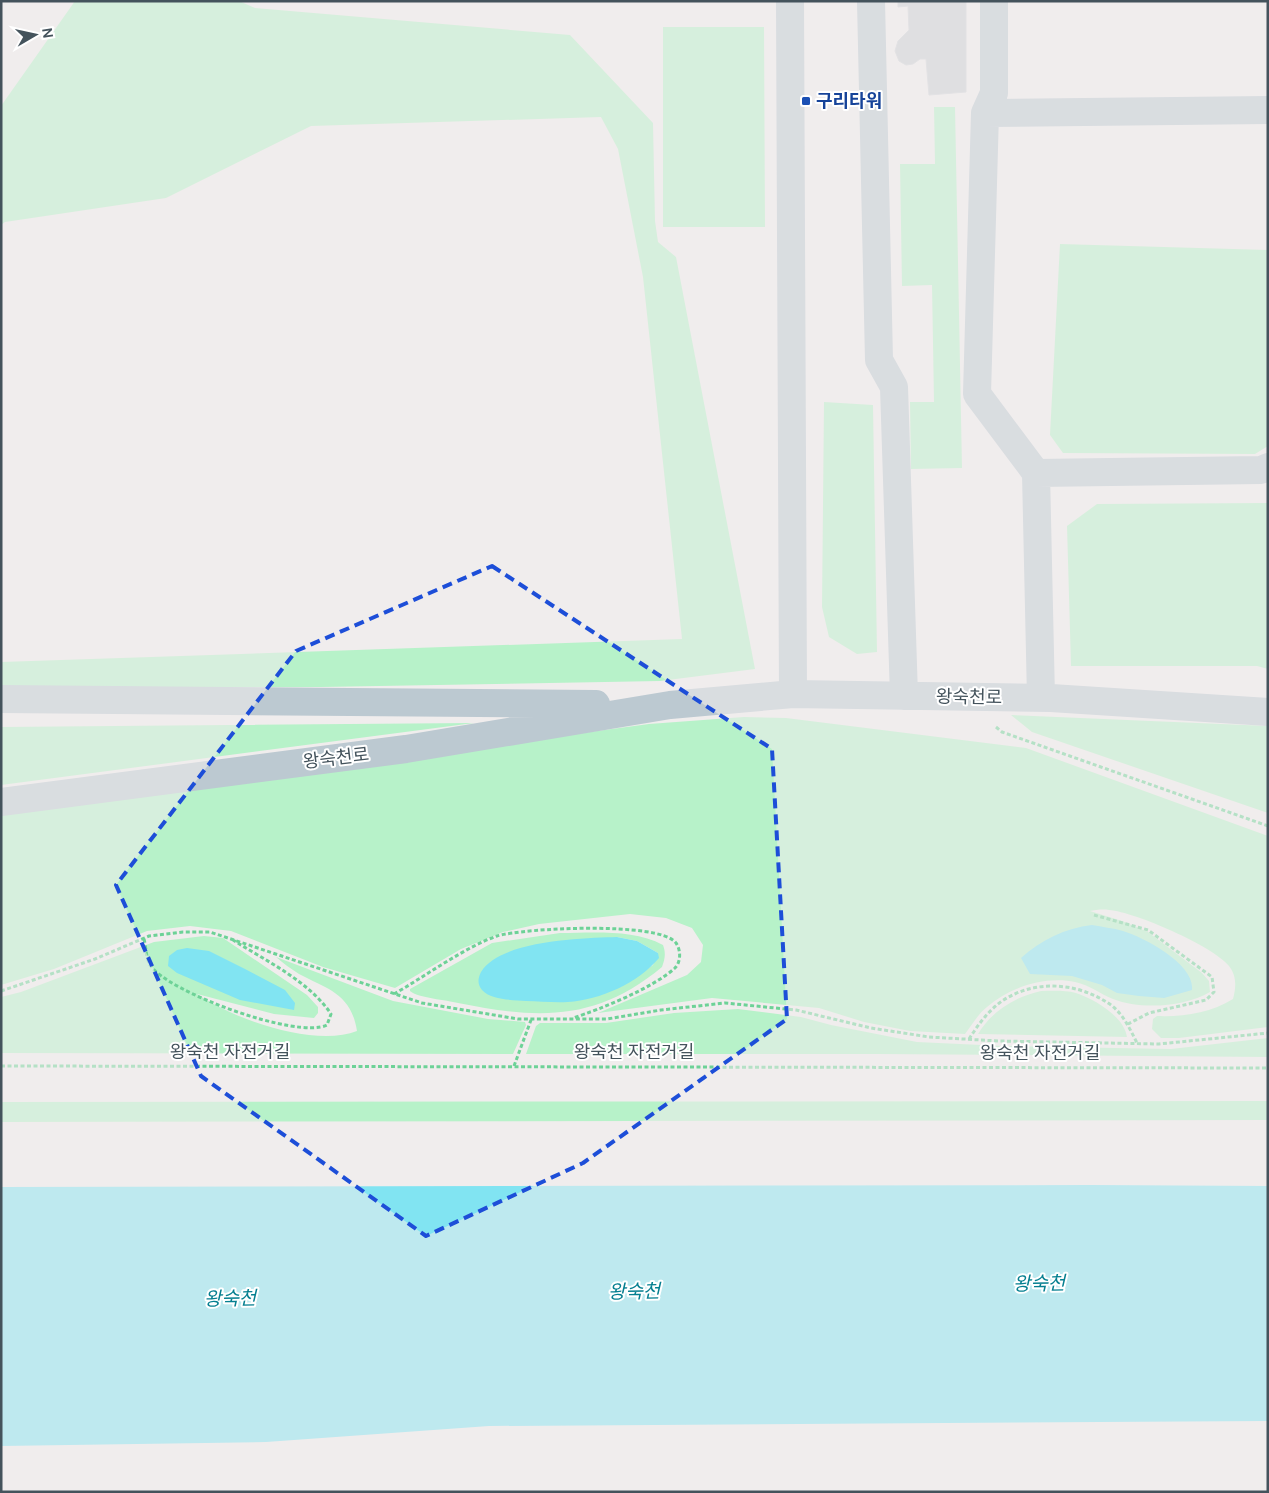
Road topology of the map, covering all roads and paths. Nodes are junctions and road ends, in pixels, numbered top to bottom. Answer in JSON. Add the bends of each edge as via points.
{"nodes":[{"id":1,"x":790,"y":1,"type":"edge"},
{"id":2,"x":871,"y":1,"type":"edge"},
{"id":3,"x":994,"y":1,"type":"edge"},
{"id":4,"x":1268,"y":110,"type":"edge"},
{"id":5,"x":985,"y":113,"type":"junction"},
{"id":6,"x":1268,"y":467,"type":"edge"},
{"id":7,"x":1036,"y":473,"type":"junction"},
{"id":8,"x":793,"y":694,"type":"junction"},
{"id":9,"x":904,"y":696,"type":"junction"},
{"id":10,"x":964,"y":697,"type":"junction"},
{"id":11,"x":1041,"y":698,"type":"junction"},
{"id":12,"x":1,"y":700,"type":"edge"},
{"id":13,"x":670,"y":705,"type":"junction"},
{"id":14,"x":1268,"y":712,"type":"edge"},
{"id":15,"x":1,"y":802,"type":"edge"},
{"id":16,"x":1268,"y":826,"type":"edge"},
{"id":17,"x":1094,"y":915,"type":"dead end"},
{"id":18,"x":144,"y":938,"type":"junction"},
{"id":19,"x":228,"y":938,"type":"junction"},
{"id":20,"x":1,"y":991,"type":"edge"},
{"id":21,"x":394,"y":995,"type":"junction"},
{"id":22,"x":532,"y":1019,"type":"junction"},
{"id":23,"x":568,"y":1020,"type":"junction"},
{"id":24,"x":1128,"y":1024,"type":"junction"},
{"id":25,"x":1268,"y":1034,"type":"edge"},
{"id":26,"x":969,"y":1039,"type":"junction"},
{"id":27,"x":1136,"y":1043,"type":"junction"},
{"id":28,"x":1,"y":1066,"type":"edge"},
{"id":29,"x":514,"y":1066,"type":"junction"},
{"id":30,"x":1268,"y":1068,"type":"edge"}],
"edges":[{"from":1,"to":8,"type":"street"},
{"from":2,"to":9,"type":"street","via":[[879,360],[894,387]]},
{"from":3,"to":5,"type":"street","via":[[994,93]]},
{"from":4,"to":5,"type":"street"},
{"from":5,"to":7,"type":"street","via":[[977,394]]},
{"from":6,"to":7,"type":"street","via":[[1261,470]]},
{"from":7,"to":11,"type":"street"},
{"from":8,"to":9,"type":"street","name":"왕숙천로"},
{"from":8,"to":13,"type":"street","name":"왕숙천로"},
{"from":9,"to":10,"type":"street","name":"왕숙천로"},
{"from":10,"to":11,"type":"street","name":"왕숙천로"},
{"from":10,"to":16,"type":"path","via":[[1002,732]]},
{"from":11,"to":14,"type":"street","name":"왕숙천로"},
{"from":12,"to":13,"type":"street","name":"왕숙천로"},
{"from":13,"to":15,"type":"street","name":"왕숙천로","via":[[406,749]]},
{"from":17,"to":24,"type":"path","via":[[1148,930],[1212,977],[1214,992],[1206,1000],[1149,1014]]},
{"from":18,"to":19,"type":"path","via":[[210,932]]},
{"from":18,"to":19,"type":"path","via":[[150,964],[169,982],[188,992],[294,1028],[314,1029],[327,1025],[331,1014],[322,1001],[275,966]]},
{"from":18,"to":20,"type":"path"},
{"from":19,"to":21,"type":"path"},
{"from":21,"to":22,"type":"path","via":[[422,1003]]},
{"from":21,"to":23,"type":"path","via":[[498,936],[564,928],[624,928],[671,938],[677,944],[679,958],[676,967],[598,1010]]},
{"from":22,"to":23,"type":"path"},
{"from":22,"to":29,"type":"path"},
{"from":23,"to":26,"type":"path","via":[[607,1020],[725,1003],[796,1010],[910,1034]]},
{"from":24,"to":26,"type":"path","via":[[1112,1005],[1083,991],[1044,985],[1000,1002]]},
{"from":24,"to":27,"type":"path"},
{"from":25,"to":27,"type":"path","via":[[1159,1044]]},
{"from":26,"to":27,"type":"path"},
{"from":28,"to":29,"type":"path","name":"왕숙천 자전거길"},
{"from":29,"to":30,"type":"path","name":"왕숙천 자전거길"}]}
